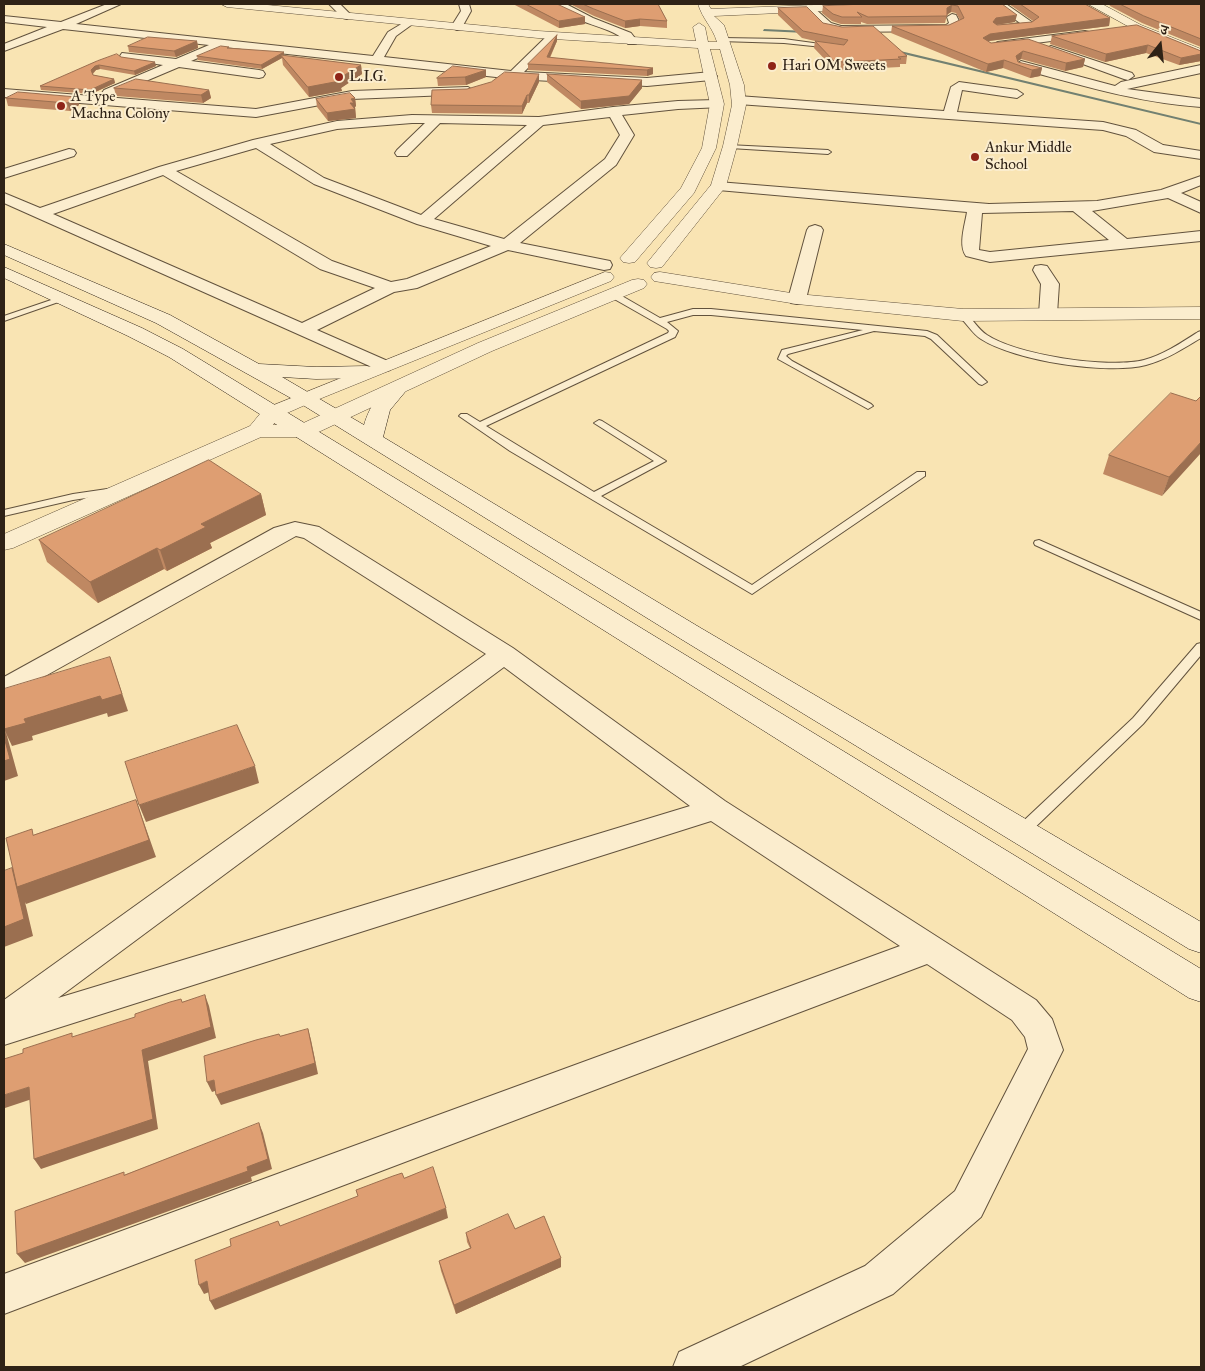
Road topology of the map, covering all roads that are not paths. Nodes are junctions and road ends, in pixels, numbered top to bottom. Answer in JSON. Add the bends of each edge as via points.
{"nodes":[{"id":1,"x":116,"y":4,"type":"edge"},
{"id":2,"x":227,"y":4,"type":"edge"},
{"id":3,"x":334,"y":4,"type":"edge"},
{"id":4,"x":464,"y":4,"type":"edge"},
{"id":5,"x":558,"y":4,"type":"edge"},
{"id":6,"x":909,"y":4,"type":"edge"},
{"id":7,"x":999,"y":4,"type":"edge"},
{"id":8,"x":1094,"y":4,"type":"edge"},
{"id":9,"x":864,"y":5,"type":"edge"},
{"id":10,"x":789,"y":6,"type":"edge"},
{"id":11,"x":823,"y":6,"type":"edge"},
{"id":12,"x":808,"y":8,"type":"junction"},
{"id":13,"x":706,"y":12,"type":"edge"},
{"id":14,"x":347,"y":16,"type":"junction"},
{"id":15,"x":952,"y":17,"type":"edge"},
{"id":16,"x":4,"y":19,"type":"edge"},
{"id":17,"x":408,"y":23,"type":"junction"},
{"id":18,"x":62,"y":25,"type":"junction"},
{"id":19,"x":457,"y":28,"type":"junction"},
{"id":20,"x":1137,"y":28,"type":"junction"},
{"id":21,"x":1117,"y":30,"type":"edge"},
{"id":22,"x":984,"y":31,"type":"edge"},
{"id":23,"x":1097,"y":32,"type":"edge"},
{"id":24,"x":554,"y":36,"type":"junction"},
{"id":25,"x":1028,"y":41,"type":"junction"},
{"id":26,"x":632,"y":42,"type":"junction"},
{"id":27,"x":224,"y":43,"type":"junction"},
{"id":28,"x":723,"y":43,"type":"junction"},
{"id":29,"x":703,"y":45,"type":"junction"},
{"id":30,"x":990,"y":46,"type":"edge"},
{"id":31,"x":836,"y":47,"type":"edge"},
{"id":32,"x":4,"y":48,"type":"edge"},
{"id":33,"x":1201,"y":53,"type":"edge"},
{"id":34,"x":126,"y":56,"type":"edge"},
{"id":35,"x":377,"y":60,"type":"junction"},
{"id":36,"x":177,"y":63,"type":"junction"},
{"id":37,"x":1021,"y":65,"type":"edge"},
{"id":38,"x":1201,"y":69,"type":"edge"},
{"id":39,"x":259,"y":74,"type":"dead end"},
{"id":40,"x":508,"y":75,"type":"junction"},
{"id":41,"x":711,"y":76,"type":"junction"},
{"id":42,"x":109,"y":77,"type":"edge"},
{"id":43,"x":1164,"y":77,"type":"junction"},
{"id":44,"x":137,"y":81,"type":"junction"},
{"id":45,"x":1143,"y":81,"type":"junction"},
{"id":46,"x":155,"y":84,"type":"edge"},
{"id":47,"x":1183,"y":84,"type":"dead end"},
{"id":48,"x":1113,"y":88,"type":"junction"},
{"id":49,"x":4,"y":93,"type":"edge"},
{"id":50,"x":1016,"y":94,"type":"dead end"},
{"id":51,"x":91,"y":100,"type":"junction"},
{"id":52,"x":738,"y":100,"type":"junction"},
{"id":53,"x":1201,"y":103,"type":"edge"},
{"id":54,"x":717,"y":104,"type":"junction"},
{"id":55,"x":613,"y":111,"type":"junction"},
{"id":56,"x":949,"y":115,"type":"junction"},
{"id":57,"x":437,"y":119,"type":"junction"},
{"id":58,"x":539,"y":121,"type":"junction"},
{"id":59,"x":258,"y":143,"type":"junction"},
{"id":60,"x":730,"y":146,"type":"junction"},
{"id":61,"x":828,"y":152,"type":"dead end"},
{"id":62,"x":69,"y":153,"type":"dead end"},
{"id":63,"x":402,"y":154,"type":"dead end"},
{"id":64,"x":1201,"y":155,"type":"edge"},
{"id":65,"x":164,"y":170,"type":"junction"},
{"id":66,"x":4,"y":174,"type":"edge"},
{"id":67,"x":1201,"y":180,"type":"edge"},
{"id":68,"x":718,"y":186,"type":"junction"},
{"id":69,"x":1168,"y":192,"type":"junction"},
{"id":70,"x":4,"y":198,"type":"edge"},
{"id":71,"x":1076,"y":206,"type":"junction"},
{"id":72,"x":974,"y":207,"type":"junction"},
{"id":73,"x":1201,"y":208,"type":"edge"},
{"id":74,"x":38,"y":214,"type":"junction"},
{"id":75,"x":423,"y":221,"type":"junction"},
{"id":76,"x":815,"y":230,"type":"dead end"},
{"id":77,"x":1201,"y":236,"type":"edge"},
{"id":78,"x":507,"y":245,"type":"junction"},
{"id":79,"x":1125,"y":245,"type":"junction"},
{"id":80,"x":4,"y":249,"type":"edge"},
{"id":81,"x":629,"y":258,"type":"junction"},
{"id":82,"x":658,"y":270,"type":"junction"},
{"id":83,"x":1041,"y":270,"type":"dead end"},
{"id":84,"x":4,"y":272,"type":"edge"},
{"id":85,"x":607,"y":279,"type":"junction"},
{"id":86,"x":390,"y":287,"type":"junction"},
{"id":87,"x":61,"y":290,"type":"junction"},
{"id":88,"x":797,"y":299,"type":"junction"},
{"id":89,"x":1201,"y":313,"type":"edge"},
{"id":90,"x":1048,"y":314,"type":"junction"},
{"id":91,"x":963,"y":315,"type":"junction"},
{"id":92,"x":4,"y":319,"type":"edge"},
{"id":93,"x":659,"y":321,"type":"junction"},
{"id":94,"x":880,"y":329,"type":"junction"},
{"id":95,"x":302,"y":330,"type":"junction"},
{"id":96,"x":1201,"y":334,"type":"edge"},
{"id":97,"x":206,"y":343,"type":"junction"},
{"id":98,"x":176,"y":353,"type":"junction"},
{"id":99,"x":375,"y":369,"type":"junction"},
{"id":100,"x":254,"y":370,"type":"junction"},
{"id":101,"x":982,"y":382,"type":"dead end"},
{"id":102,"x":400,"y":386,"type":"junction"},
{"id":103,"x":305,"y":398,"type":"junction"},
{"id":104,"x":868,"y":406,"type":"dead end"},
{"id":105,"x":333,"y":416,"type":"junction"},
{"id":106,"x":464,"y":416,"type":"dead end"},
{"id":107,"x":264,"y":422,"type":"junction"},
{"id":108,"x":599,"y":423,"type":"dead end"},
{"id":109,"x":479,"y":426,"type":"junction"},
{"id":110,"x":302,"y":431,"type":"junction"},
{"id":111,"x":372,"y":440,"type":"junction"},
{"id":112,"x":921,"y":474,"type":"dead end"},
{"id":113,"x":128,"y":488,"type":"junction"},
{"id":114,"x":594,"y":496,"type":"junction"},
{"id":115,"x":4,"y":513,"type":"edge"},
{"id":116,"x":4,"y":543,"type":"edge"},
{"id":117,"x":1039,"y":543,"type":"dead end"},
{"id":118,"x":1201,"y":616,"type":"edge"},
{"id":119,"x":1201,"y":647,"type":"edge"},
{"id":120,"x":504,"y":654,"type":"junction"},
{"id":121,"x":4,"y":688,"type":"edge"},
{"id":122,"x":715,"y":809,"type":"junction"},
{"id":123,"x":1022,"y":831,"type":"junction"},
{"id":124,"x":1201,"y":939,"type":"edge"},
{"id":125,"x":928,"y":949,"type":"junction"},
{"id":126,"x":1201,"y":987,"type":"edge"},
{"id":127,"x":4,"y":1019,"type":"edge"},
{"id":128,"x":4,"y":1030,"type":"edge"},
{"id":129,"x":4,"y":1294,"type":"edge"},
{"id":130,"x":694,"y":1367,"type":"edge"}],
"edges":[{"from":1,"to":18,"type":"street"},
{"from":2,"to":14,"type":"street"},
{"from":3,"to":14,"type":"street"},
{"from":4,"to":19,"type":"street","via":[[466,11]]},
{"from":5,"to":26,"type":"street","via":[[627,34]]},
{"from":6,"to":9,"type":"street"},
{"from":7,"to":22,"type":"street","via":[[1030,25]]},
{"from":8,"to":20,"type":"street"},
{"from":9,"to":11,"type":"street"},
{"from":10,"to":12,"type":"street"},
{"from":10,"to":13,"type":"street"},
{"from":11,"to":12,"type":"street"},
{"from":12,"to":15,"type":"street","via":[[827,26],[841,29],[947,28],[955,25]]},
{"from":13,"to":28,"type":"street","via":[[718,26]]},
{"from":13,"to":29,"type":"street","via":[[699,26]]},
{"from":14,"to":17,"type":"street"},
{"from":16,"to":18,"type":"street"},
{"from":17,"to":19,"type":"street"},
{"from":17,"to":35,"type":"street","via":[[392,34]]},
{"from":18,"to":27,"type":"street"},
{"from":18,"to":32,"type":"street"},
{"from":19,"to":24,"type":"street"},
{"from":20,"to":21,"type":"street"},
{"from":20,"to":33,"type":"street"},
{"from":23,"to":25,"type":"street"},
{"from":24,"to":26,"type":"street"},
{"from":24,"to":40,"type":"street"},
{"from":25,"to":30,"type":"street"},
{"from":25,"to":45,"type":"street"},
{"from":26,"to":29,"type":"street"},
{"from":27,"to":35,"type":"street"},
{"from":27,"to":36,"type":"street"},
{"from":28,"to":29,"type":"street"},
{"from":28,"to":31,"type":"lane","via":[[793,42]]},
{"from":28,"to":52,"type":"street","via":[[737,85]]},
{"from":29,"to":41,"type":"street"},
{"from":34,"to":36,"type":"street"},
{"from":35,"to":40,"type":"street"},
{"from":36,"to":39,"type":"street"},
{"from":36,"to":44,"type":"street"},
{"from":37,"to":48,"type":"street"},
{"from":38,"to":43,"type":"street"},
{"from":40,"to":41,"type":"street","via":[[647,82]]},
{"from":40,"to":51,"type":"street","via":[[463,92],[352,95],[256,113]]},
{"from":41,"to":54,"type":"street"},
{"from":42,"to":44,"type":"street"},
{"from":43,"to":45,"type":"street"},
{"from":43,"to":47,"type":"street"},
{"from":44,"to":46,"type":"street"},
{"from":44,"to":51,"type":"street"},
{"from":45,"to":48,"type":"street"},
{"from":48,"to":53,"type":"street","via":[[1179,102]]},
{"from":49,"to":51,"type":"street"},
{"from":50,"to":56,"type":"street","via":[[959,86]]},
{"from":52,"to":56,"type":"street"},
{"from":52,"to":60,"type":"street","via":[[740,105]]},
{"from":54,"to":55,"type":"street"},
{"from":54,"to":81,"type":"street","via":[[709,148],[688,190]]},
{"from":55,"to":58,"type":"street"},
{"from":55,"to":78,"type":"street","via":[[627,135],[611,162]]},
{"from":56,"to":64,"type":"street","via":[[1103,126],[1130,133],[1159,149]]},
{"from":57,"to":58,"type":"street"},
{"from":57,"to":59,"type":"street","via":[[337,125]]},
{"from":57,"to":63,"type":"street"},
{"from":58,"to":75,"type":"street"},
{"from":59,"to":65,"type":"street"},
{"from":59,"to":75,"type":"street","via":[[320,181]]},
{"from":60,"to":61,"type":"lane"},
{"from":60,"to":68,"type":"street"},
{"from":62,"to":66,"type":"street"},
{"from":65,"to":74,"type":"street"},
{"from":65,"to":86,"type":"street","via":[[326,265]]},
{"from":67,"to":69,"type":"street"},
{"from":68,"to":72,"type":"street"},
{"from":68,"to":82,"type":"street"},
{"from":69,"to":71,"type":"street","via":[[1097,206]]},
{"from":69,"to":73,"type":"street"},
{"from":70,"to":74,"type":"street"},
{"from":71,"to":72,"type":"street"},
{"from":71,"to":79,"type":"street"},
{"from":72,"to":79,"type":"street","via":[[970,247],[977,255],[990,257]]},
{"from":74,"to":95,"type":"street"},
{"from":75,"to":78,"type":"street"},
{"from":76,"to":88,"type":"street"},
{"from":77,"to":79,"type":"street"},
{"from":78,"to":85,"type":"street"},
{"from":78,"to":86,"type":"street","via":[[411,284]]},
{"from":80,"to":87,"type":"street"},
{"from":81,"to":82,"type":"street"},
{"from":81,"to":85,"type":"street"},
{"from":82,"to":85,"type":"street","via":[[647,283]]},
{"from":82,"to":88,"type":"street"},
{"from":83,"to":90,"type":"street","via":[[1050,284]]},
{"from":84,"to":87,"type":"street"},
{"from":85,"to":93,"type":"lane"},
{"from":85,"to":99,"type":"street"},
{"from":85,"to":102,"type":"street","via":[[485,347]]},
{"from":86,"to":95,"type":"street"},
{"from":87,"to":92,"type":"lane"},
{"from":87,"to":97,"type":"street","via":[[163,319]]},
{"from":87,"to":98,"type":"street"},
{"from":88,"to":91,"type":"street"},
{"from":89,"to":90,"type":"street"},
{"from":90,"to":91,"type":"street"},
{"from":91,"to":96,"type":"lane","via":[[984,337],[1002,345],[1040,356],[1114,366],[1141,364],[1159,358]]},
{"from":93,"to":94,"type":"lane","via":[[693,312],[711,312]]},
{"from":93,"to":109,"type":"lane","via":[[674,331],[672,335]]},
{"from":94,"to":101,"type":"lane","via":[[934,337]]},
{"from":94,"to":104,"type":"lane","via":[[785,352],[782,356],[782,359]]},
{"from":95,"to":99,"type":"street"},
{"from":97,"to":98,"type":"street"},
{"from":97,"to":100,"type":"street"},
{"from":98,"to":107,"type":"street"},
{"from":99,"to":100,"type":"street","via":[[305,373]]},
{"from":99,"to":103,"type":"street"},
{"from":100,"to":103,"type":"street"},
{"from":102,"to":105,"type":"street"},
{"from":102,"to":111,"type":"street","via":[[377,413]]},
{"from":103,"to":105,"type":"street"},
{"from":103,"to":107,"type":"street"},
{"from":105,"to":110,"type":"street"},
{"from":105,"to":111,"type":"street"},
{"from":106,"to":109,"type":"lane"},
{"from":107,"to":110,"type":"street"},
{"from":107,"to":113,"type":"street"},
{"from":108,"to":114,"type":"lane","via":[[661,461]]},
{"from":109,"to":114,"type":"lane"},
{"from":110,"to":126,"type":"street"},
{"from":111,"to":123,"type":"street"},
{"from":112,"to":114,"type":"lane","via":[[752,590]]},
{"from":113,"to":115,"type":"lane"},
{"from":113,"to":116,"type":"street"},
{"from":117,"to":118,"type":"lane"},
{"from":119,"to":123,"type":"lane","via":[[1138,721]]},
{"from":120,"to":121,"type":"street","via":[[310,532],[295,529],[282,533]]},
{"from":120,"to":122,"type":"street"},
{"from":120,"to":127,"type":"street"},
{"from":122,"to":125,"type":"street"},
{"from":122,"to":128,"type":"street"},
{"from":123,"to":124,"type":"street"},
{"from":125,"to":129,"type":"street"},
{"from":125,"to":130,"type":"street","via":[[1024,1010],[1040,1030],[1046,1050],[968,1204],[879,1280]]}]}
